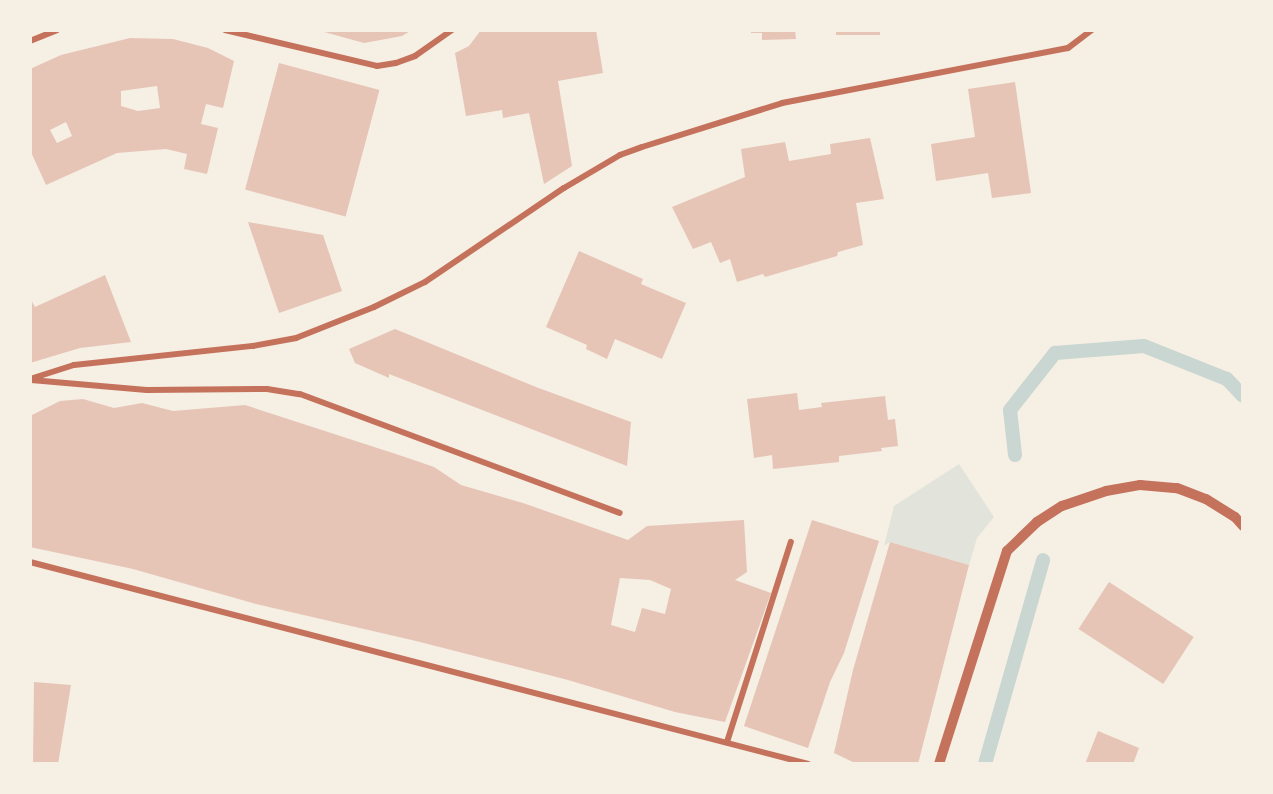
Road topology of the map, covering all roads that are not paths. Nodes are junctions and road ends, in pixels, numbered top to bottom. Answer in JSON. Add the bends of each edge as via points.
{"nodes":[{"id":1,"x":57,"y":30,"type":"edge"},
{"id":2,"x":225,"y":30,"type":"edge"},
{"id":3,"x":452,"y":30,"type":"edge"},
{"id":4,"x":1092,"y":30,"type":"edge"},
{"id":5,"x":30,"y":41,"type":"edge"},
{"id":6,"x":30,"y":380,"type":"edge"},
{"id":7,"x":620,"y":513,"type":"dead end"},
{"id":8,"x":1243,"y":526,"type":"edge"},
{"id":9,"x":791,"y":542,"type":"dead end"},
{"id":10,"x":30,"y":561,"type":"edge"},
{"id":11,"x":727,"y":742,"type":"junction"},
{"id":12,"x":808,"y":764,"type":"edge"},
{"id":13,"x":939,"y":764,"type":"edge"}],
"edges":[{"from":1,"to":5,"type":"street"},
{"from":2,"to":3,"type":"street","via":[[377,66],[415,56]]},
{"from":4,"to":6,"type":"street","via":[[1068,48],[782,103],[631,151],[564,189],[425,282],[296,338],[74,365]]},
{"from":6,"to":7,"type":"street","via":[[147,390],[267,389],[300,394]]},
{"from":8,"to":13,"type":"street","via":[[1206,499],[1177,488],[1140,484],[1062,507],[1036,522],[1007,551]]},
{"from":9,"to":11,"type":"street"},
{"from":10,"to":11,"type":"street"},
{"from":11,"to":12,"type":"street"}]}
